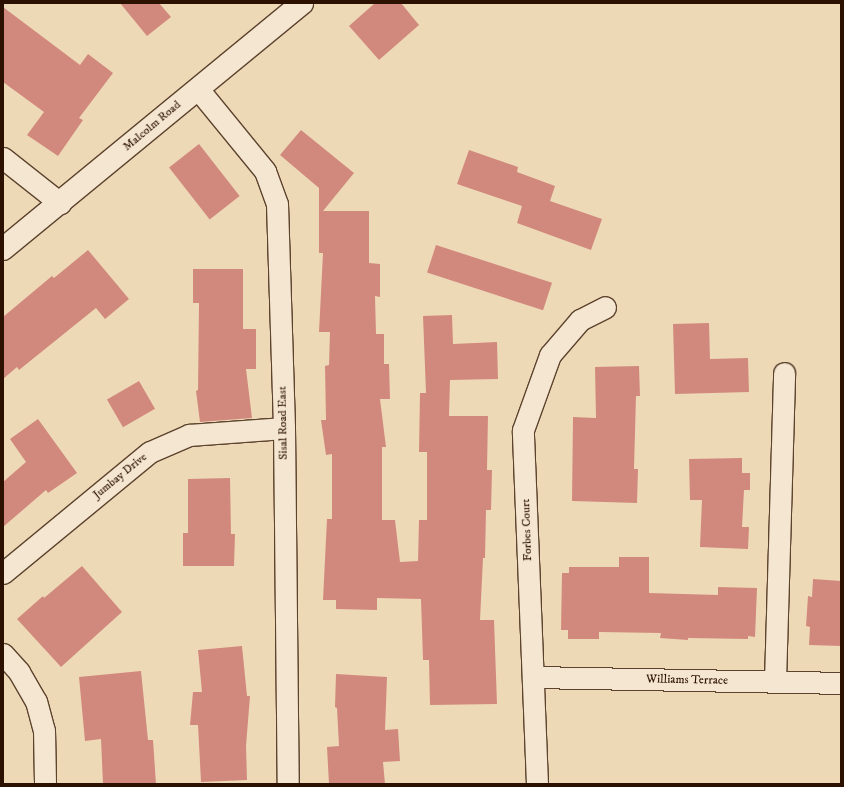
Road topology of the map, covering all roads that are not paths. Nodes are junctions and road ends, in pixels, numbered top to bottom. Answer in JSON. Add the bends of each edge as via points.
{"nodes":[{"id":1,"x":302,"y":3,"type":"edge"},
{"id":2,"x":198,"y":89,"type":"junction"},
{"id":3,"x":3,"y":158,"type":"edge"},
{"id":4,"x":60,"y":203,"type":"junction"},
{"id":5,"x":3,"y":249,"type":"edge"},
{"id":6,"x":606,"y":306,"type":"dead end"},
{"id":7,"x":784,"y":373,"type":"dead end"},
{"id":8,"x":284,"y":428,"type":"junction"},
{"id":9,"x":3,"y":573,"type":"edge"},
{"id":10,"x":3,"y":654,"type":"edge"},
{"id":11,"x":533,"y":677,"type":"junction"},
{"id":12,"x":775,"y":681,"type":"junction"},
{"id":13,"x":841,"y":683,"type":"edge"},
{"id":14,"x":45,"y":784,"type":"edge"},
{"id":15,"x":288,"y":784,"type":"edge"},
{"id":16,"x":537,"y":784,"type":"edge"}],
"edges":[{"from":1,"to":2,"type":"street","name":"Malcolm Road"},
{"from":2,"to":4,"type":"street","name":"Malcolm Road"},
{"from":2,"to":8,"type":"street","name":"Sisal Road East","via":[[265,171],[277,204]]},
{"from":3,"to":4,"type":"street"},
{"from":4,"to":5,"type":"street","name":"Malcolm Road"},
{"from":6,"to":11,"type":"street","name":"Forbes Court","via":[[580,320],[550,355],[524,430]]},
{"from":7,"to":12,"type":"street"},
{"from":8,"to":9,"type":"street","name":"Jumbay Drive","via":[[189,435],[150,452]]},
{"from":8,"to":15,"type":"street","name":"Sisal Road East"},
{"from":10,"to":14,"type":"street","via":[[19,672],[36,701],[44,730]]},
{"from":11,"to":12,"type":"street","name":"Williams Terrace"},
{"from":11,"to":16,"type":"street","name":"Forbes Court"},
{"from":12,"to":13,"type":"street","name":"Williams Terrace"}]}
